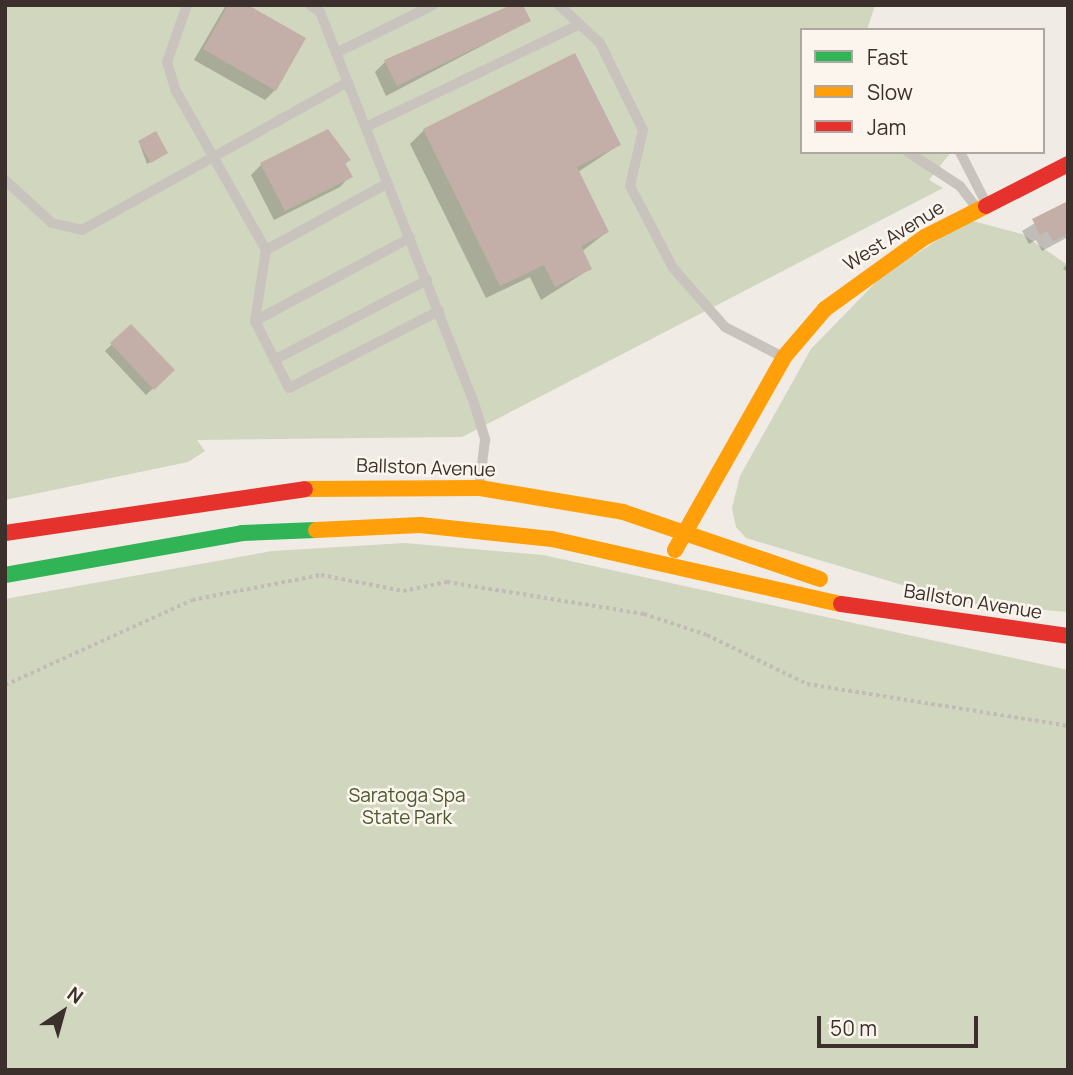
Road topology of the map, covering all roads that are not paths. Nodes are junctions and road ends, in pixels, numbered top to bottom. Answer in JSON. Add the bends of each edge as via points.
{"nodes":[{"id":1,"x":187,"y":5,"type":"edge"},
{"id":2,"x":310,"y":5,"type":"edge"},
{"id":3,"x":433,"y":5,"type":"edge"},
{"id":4,"x":559,"y":5,"type":"edge"},
{"id":5,"x":580,"y":24,"type":"junction"},
{"id":6,"x":336,"y":52,"type":"junction"},
{"id":7,"x":348,"y":82,"type":"junction"},
{"id":8,"x":366,"y":127,"type":"junction"},
{"id":9,"x":911,"y":154,"type":"edge"},
{"id":10,"x":961,"y":154,"type":"edge"},
{"id":11,"x":214,"y":158,"type":"junction"},
{"id":12,"x":1068,"y":164,"type":"edge"},
{"id":13,"x":5,"y":180,"type":"edge"},
{"id":14,"x":388,"y":183,"type":"junction"},
{"id":15,"x":983,"y":207,"type":"junction"},
{"id":16,"x":410,"y":238,"type":"junction"},
{"id":17,"x":265,"y":250,"type":"junction"},
{"id":18,"x":427,"y":280,"type":"junction"},
{"id":19,"x":439,"y":311,"type":"junction"},
{"id":20,"x":255,"y":321,"type":"junction"},
{"id":21,"x":784,"y":357,"type":"junction"},
{"id":22,"x":274,"y":360,"type":"junction"},
{"id":23,"x":480,"y":488,"type":"junction"},
{"id":24,"x":5,"y":533,"type":"edge"},
{"id":25,"x":685,"y":533,"type":"junction"},
{"id":26,"x":668,"y":563,"type":"junction"},
{"id":27,"x":5,"y":575,"type":"edge"},
{"id":28,"x":872,"y":606,"type":"junction"},
{"id":29,"x":1068,"y":636,"type":"edge"}],
"edges":[{"from":1,"to":11,"type":"lane","via":[[167,62]]},
{"from":2,"to":6,"type":"lane","via":[[320,12]]},
{"from":3,"to":6,"type":"lane"},
{"from":4,"to":5,"type":"lane"},
{"from":5,"to":8,"type":"lane"},
{"from":5,"to":21,"type":"lane","via":[[600,43],[643,130],[630,186],[673,268],[725,327]]},
{"from":6,"to":7,"type":"lane"},
{"from":7,"to":8,"type":"lane"},
{"from":7,"to":11,"type":"lane"},
{"from":8,"to":14,"type":"lane"},
{"from":9,"to":15,"type":"lane"},
{"from":10,"to":15,"type":"lane"},
{"from":11,"to":13,"type":"lane","via":[[82,230],[52,223]]},
{"from":11,"to":17,"type":"lane"},
{"from":12,"to":15,"type":"main road","name":"West Avenue"},
{"from":14,"to":16,"type":"lane"},
{"from":14,"to":17,"type":"lane"},
{"from":15,"to":21,"type":"main road","name":"West Avenue","via":[[874,269],[825,309]]},
{"from":16,"to":18,"type":"lane"},
{"from":16,"to":20,"type":"lane"},
{"from":17,"to":20,"type":"lane"},
{"from":18,"to":19,"type":"lane"},
{"from":18,"to":22,"type":"lane"},
{"from":19,"to":22,"type":"lane","via":[[289,388]]},
{"from":19,"to":23,"type":"lane","via":[[485,440]]},
{"from":20,"to":22,"type":"lane"},
{"from":21,"to":25,"type":"main road","name":"West Avenue"},
{"from":23,"to":24,"type":"main road","name":"Ballston Avenue","via":[[381,484],[259,492]]},
{"from":23,"to":25,"type":"main road","name":"Ballston Avenue","via":[[623,512]]},
{"from":25,"to":26,"type":"main road","name":"West Avenue"},
{"from":25,"to":28,"type":"main road","name":"Ballston Avenue","via":[[813,576]]},
{"from":26,"to":27,"type":"main road","name":"Ballston Avenue","via":[[552,539],[420,525],[242,533]]},
{"from":26,"to":28,"type":"main road","name":"Ballston Avenue","via":[[810,600]]},
{"from":28,"to":29,"type":"main road","name":"Ballston Avenue","via":[[1023,634]]}]}
